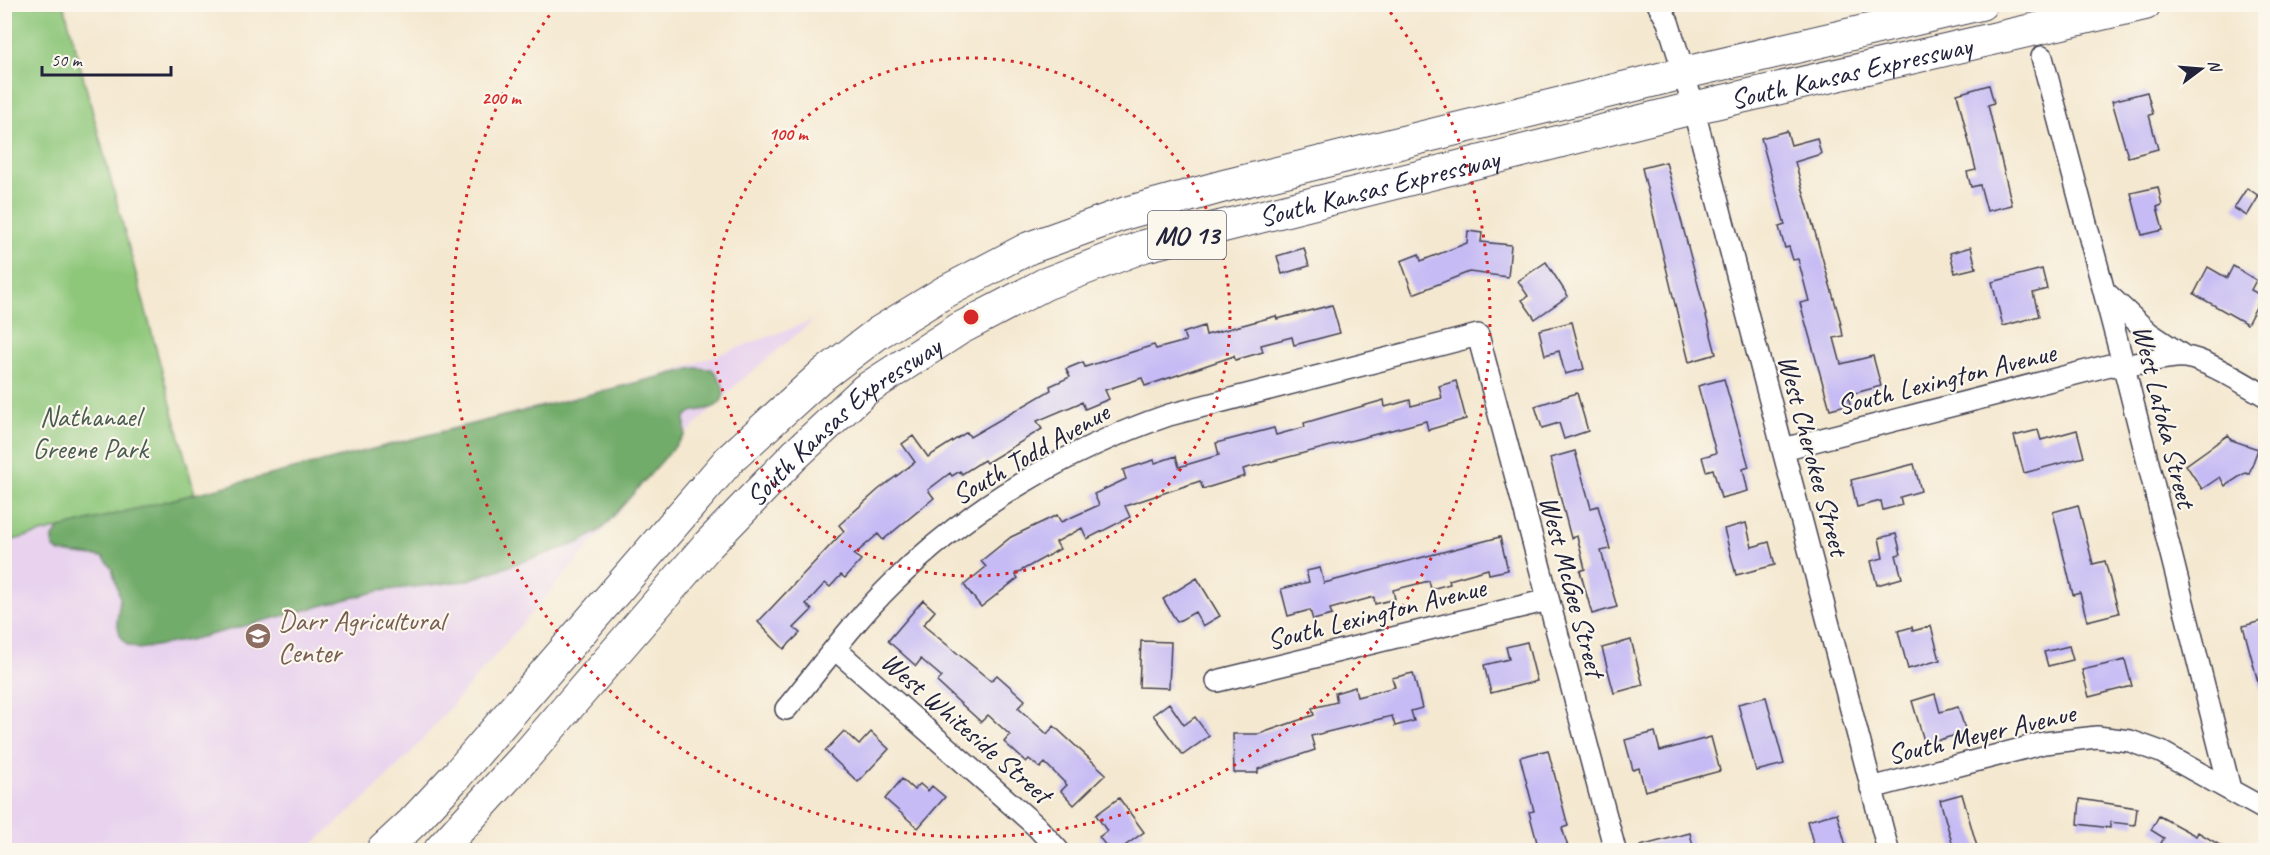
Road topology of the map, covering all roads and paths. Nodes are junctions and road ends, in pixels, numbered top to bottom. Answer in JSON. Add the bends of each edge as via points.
{"nodes":[{"id":1,"x":1658,"y":4,"type":"edge"},
{"id":2,"x":1981,"y":4,"type":"edge"},
{"id":3,"x":2145,"y":4,"type":"edge"},
{"id":4,"x":2042,"y":57,"type":"dead end"},
{"id":5,"x":1684,"y":73,"type":"junction"},
{"id":6,"x":1693,"y":108,"type":"junction"},
{"id":7,"x":2103,"y":290,"type":"junction"},
{"id":8,"x":1478,"y":335,"type":"joint"},
{"id":9,"x":2185,"y":357,"type":"junction"},
{"id":10,"x":2124,"y":367,"type":"junction"},
{"id":11,"x":2265,"y":396,"type":"edge"},
{"id":12,"x":1783,"y":449,"type":"junction"},
{"id":13,"x":1548,"y":600,"type":"junction"},
{"id":14,"x":835,"y":649,"type":"junction"},
{"id":15,"x":1217,"y":681,"type":"dead end"},
{"id":16,"x":786,"y":709,"type":"dead end"},
{"id":17,"x":1871,"y":788,"type":"junction"},
{"id":18,"x":2230,"y":789,"type":"junction"},
{"id":19,"x":2265,"y":810,"type":"edge"},
{"id":20,"x":383,"y":850,"type":"edge"},
{"id":21,"x":440,"y":850,"type":"edge"},
{"id":22,"x":1058,"y":850,"type":"edge"},
{"id":23,"x":1615,"y":850,"type":"edge"},
{"id":24,"x":1888,"y":850,"type":"edge"}],
"edges":[{"from":1,"to":5,"type":"street","name":"West Cherokee Street","via":[[1668,22]]},
{"from":2,"to":5,"type":"main road","name":"South Kansas Expressway","number":"MO 13"},
{"from":3,"to":6,"type":"main road","name":"South Kansas Expressway","number":"MO 13"},
{"from":4,"to":7,"type":"street","name":"West Latoka Street"},
{"from":5,"to":6,"type":"street","name":"West Cherokee Street"},
{"from":5,"to":20,"type":"main road","name":"South Kansas Expressway","number":"MO 13","via":[[1126,213],[1029,248],[945,292],[878,333],[819,378],[729,460],[457,775]]},
{"from":6,"to":12,"type":"street","name":"West Cherokee Street"},
{"from":6,"to":21,"type":"main road","name":"South Kansas Expressway","number":"MO 13","via":[[1144,246],[1045,284],[959,329],[865,390],[795,455],[706,547],[524,759]]},
{"from":7,"to":9,"type":"street","via":[[2149,333]]},
{"from":7,"to":10,"type":"street","name":"West Latoka Street"},
{"from":8,"to":13,"type":"street","name":"West McGee Street"},
{"from":8,"to":14,"type":"street","name":"South Todd Avenue","via":[[1208,404],[1130,428],[1099,442],[1009,491],[956,527],[891,585]]},
{"from":9,"to":10,"type":"street","name":"South Lexington Avenue"},
{"from":9,"to":11,"type":"street"},
{"from":10,"to":12,"type":"street","name":"South Lexington Avenue","via":[[2110,365]]},
{"from":10,"to":18,"type":"street","name":"West Latoka Street"},
{"from":12,"to":17,"type":"street","name":"West Cherokee Street"},
{"from":13,"to":15,"type":"street","name":"South Lexington Avenue"},
{"from":13,"to":23,"type":"street","name":"West McGee Street"},
{"from":14,"to":16,"type":"street","name":"South Todd Avenue"},
{"from":14,"to":22,"type":"street","name":"West Whiteside Street","via":[[1036,826]]},
{"from":17,"to":18,"type":"street","name":"South Meyer Avenue","via":[[2044,743],[2097,737],[2130,741],[2161,752]]},
{"from":17,"to":24,"type":"street","name":"West Cherokee Street"},
{"from":18,"to":19,"type":"street","name":"South Meyer Avenue"}]}
